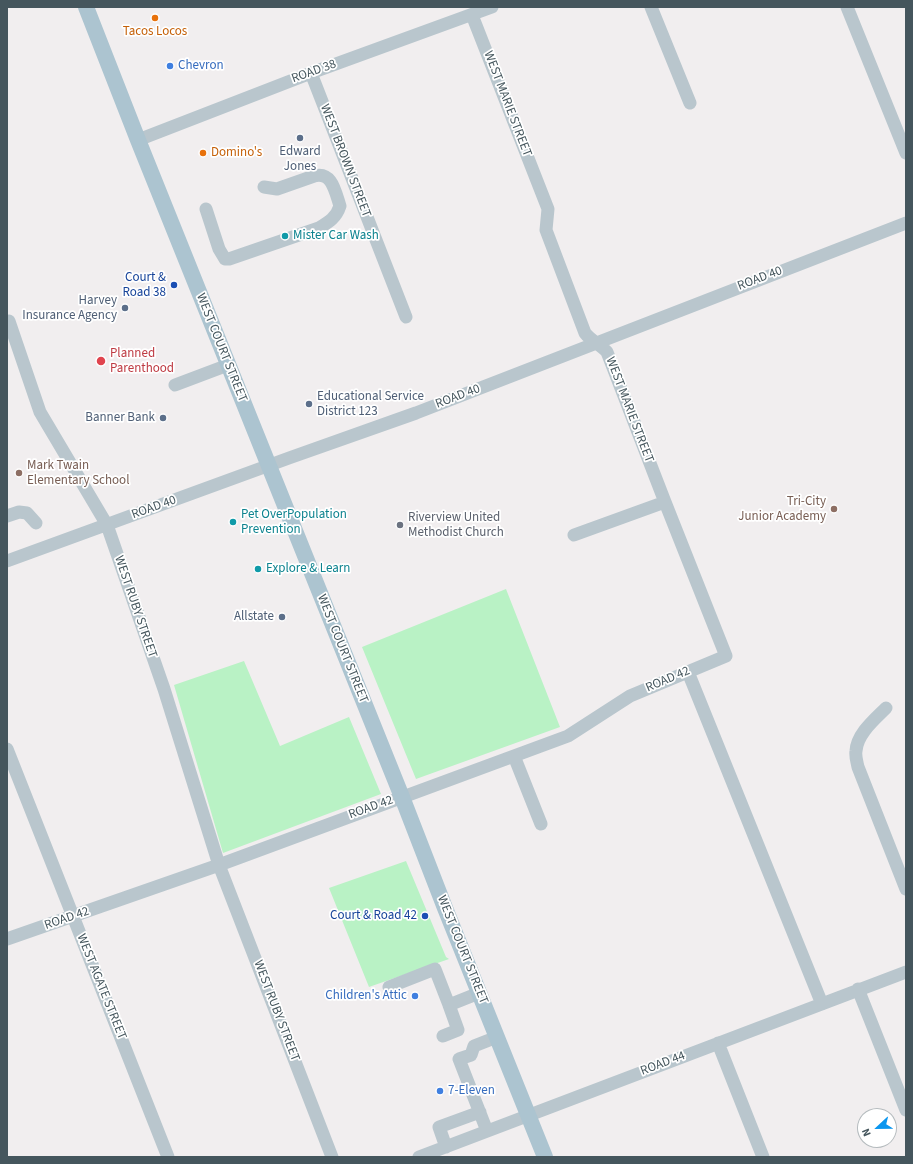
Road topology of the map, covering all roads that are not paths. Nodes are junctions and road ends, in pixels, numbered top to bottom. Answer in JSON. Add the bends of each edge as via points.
{"nodes":[{"id":1,"x":86,"y":7,"type":"edge"},
{"id":2,"x":492,"y":7,"type":"edge"},
{"id":3,"x":651,"y":7,"type":"edge"},
{"id":4,"x":847,"y":7,"type":"edge"},
{"id":5,"x":472,"y":15,"type":"junction"},
{"id":6,"x":311,"y":73,"type":"junction"},
{"id":7,"x":690,"y":103,"type":"dead end"},
{"id":8,"x":138,"y":140,"type":"junction"},
{"id":9,"x":906,"y":153,"type":"edge"},
{"id":10,"x":264,"y":188,"type":"dead end"},
{"id":11,"x":206,"y":209,"type":"dead end"},
{"id":12,"x":906,"y":223,"type":"edge"},
{"id":13,"x":406,"y":317,"type":"dead end"},
{"id":14,"x":9,"y":321,"type":"dead end"},
{"id":15,"x":597,"y":343,"type":"junction"},
{"id":16,"x":228,"y":365,"type":"junction"},
{"id":17,"x":175,"y":385,"type":"dead end"},
{"id":18,"x":268,"y":466,"type":"junction"},
{"id":19,"x":664,"y":502,"type":"junction"},
{"id":20,"x":7,"y":516,"type":"edge"},
{"id":21,"x":36,"y":522,"type":"dead end"},
{"id":22,"x":107,"y":525,"type":"junction"},
{"id":23,"x":574,"y":535,"type":"dead end"},
{"id":24,"x":7,"y":562,"type":"edge"},
{"id":25,"x":726,"y":656,"type":"joint"},
{"id":26,"x":688,"y":672,"type":"junction"},
{"id":27,"x":886,"y":708,"type":"dead end"},
{"id":28,"x":7,"y":749,"type":"edge"},
{"id":29,"x":514,"y":756,"type":"junction"},
{"id":30,"x":402,"y":797,"type":"junction"},
{"id":31,"x":541,"y":824,"type":"dead end"},
{"id":32,"x":219,"y":865,"type":"junction"},
{"id":33,"x":906,"y":889,"type":"edge"},
{"id":34,"x":73,"y":917,"type":"junction"},
{"id":35,"x":7,"y":939,"type":"edge"},
{"id":36,"x":906,"y":972,"type":"edge"},
{"id":37,"x":389,"y":987,"type":"dead end"},
{"id":38,"x":858,"y":990,"type":"junction"},
{"id":39,"x":479,"y":993,"type":"junction"},
{"id":40,"x":822,"y":1004,"type":"junction"},
{"id":41,"x":448,"y":1005,"type":"junction"},
{"id":42,"x":443,"y":1036,"type":"dead end"},
{"id":43,"x":497,"y":1037,"type":"junction"},
{"id":44,"x":718,"y":1043,"type":"junction"},
{"id":45,"x":906,"y":1110,"type":"edge"},
{"id":46,"x":480,"y":1112,"type":"junction"},
{"id":47,"x":528,"y":1116,"type":"junction"},
{"id":48,"x":487,"y":1131,"type":"junction"},
{"id":49,"x":446,"y":1147,"type":"junction"},
{"id":50,"x":168,"y":1157,"type":"edge"},
{"id":51,"x":332,"y":1157,"type":"edge"},
{"id":52,"x":419,"y":1157,"type":"edge"},
{"id":53,"x":545,"y":1157,"type":"edge"},
{"id":54,"x":763,"y":1157,"type":"edge"}],
"edges":[{"from":1,"to":8,"type":"main road","name":"WEST COURT STREET"},
{"from":2,"to":5,"type":"street","name":"ROAD 38"},
{"from":3,"to":7,"type":"street"},
{"from":4,"to":9,"type":"street"},
{"from":5,"to":6,"type":"street","name":"ROAD 38"},
{"from":5,"to":15,"type":"street","name":"WEST MARIE STREET","via":[[548,209],[546,230],[584,333]]},
{"from":6,"to":8,"type":"street","name":"ROAD 38"},
{"from":6,"to":13,"type":"street","name":"WEST BROWN STREET"},
{"from":8,"to":16,"type":"main road","name":"WEST COURT STREET"},
{"from":10,"to":11,"type":"street","via":[[276,189],[320,174],[325,175],[340,206],[335,217],[319,228],[229,259],[225,259],[219,249]]},
{"from":12,"to":15,"type":"street","name":"ROAD 40"},
{"from":14,"to":22,"type":"street","name":"WEST RUBY STREET","via":[[40,412]]},
{"from":15,"to":18,"type":"street","name":"ROAD 40","via":[[416,413]]},
{"from":15,"to":19,"type":"street","name":"WEST MARIE STREET","via":[[607,352]]},
{"from":16,"to":17,"type":"street"},
{"from":16,"to":18,"type":"main road","name":"WEST COURT STREET"},
{"from":18,"to":22,"type":"street","name":"ROAD 40"},
{"from":18,"to":30,"type":"main road","name":"WEST COURT STREET"},
{"from":19,"to":23,"type":"street"},
{"from":19,"to":25,"type":"street","name":"WEST MARIE STREET"},
{"from":20,"to":21,"type":"street","via":[[19,512],[27,513]]},
{"from":22,"to":24,"type":"street","name":"ROAD 40"},
{"from":22,"to":32,"type":"street","name":"WEST RUBY STREET","via":[[164,689]]},
{"from":25,"to":26,"type":"street","name":"ROAD 42"},
{"from":26,"to":29,"type":"street","name":"ROAD 42","via":[[630,696],[568,736]]},
{"from":26,"to":40,"type":"street"},
{"from":27,"to":33,"type":"street","via":[[858,740],[855,752],[858,767]]},
{"from":28,"to":34,"type":"street","name":"WEST AGATE STREET"},
{"from":29,"to":30,"type":"street","name":"ROAD 42"},
{"from":29,"to":31,"type":"street"},
{"from":30,"to":32,"type":"street","name":"ROAD 42"},
{"from":30,"to":39,"type":"main road","name":"WEST COURT STREET"},
{"from":32,"to":34,"type":"street","name":"ROAD 42"},
{"from":32,"to":51,"type":"street","name":"WEST RUBY STREET"},
{"from":34,"to":35,"type":"street","name":"ROAD 42"},
{"from":34,"to":50,"type":"street","name":"WEST AGATE STREET"},
{"from":36,"to":38,"type":"street","name":"ROAD 44"},
{"from":37,"to":41,"type":"street","via":[[435,969]]},
{"from":38,"to":40,"type":"street","name":"ROAD 44"},
{"from":38,"to":45,"type":"street"},
{"from":39,"to":41,"type":"street"},
{"from":39,"to":43,"type":"main road","name":"WEST COURT STREET"},
{"from":40,"to":44,"type":"street","name":"ROAD 44"},
{"from":41,"to":42,"type":"street","via":[[458,1030]]},
{"from":43,"to":46,"type":"street","via":[[474,1046],[471,1055],[459,1059]]},
{"from":43,"to":47,"type":"main road","name":"WEST COURT STREET"},
{"from":44,"to":47,"type":"street","name":"ROAD 44"},
{"from":44,"to":54,"type":"street"},
{"from":46,"to":48,"type":"street"},
{"from":46,"to":49,"type":"street","via":[[439,1127]]},
{"from":47,"to":48,"type":"street","name":"ROAD 44"},
{"from":47,"to":53,"type":"main road","name":"WEST COURT STREET"},
{"from":48,"to":49,"type":"street","name":"ROAD 44"},
{"from":49,"to":52,"type":"street","name":"ROAD 44"}]}
